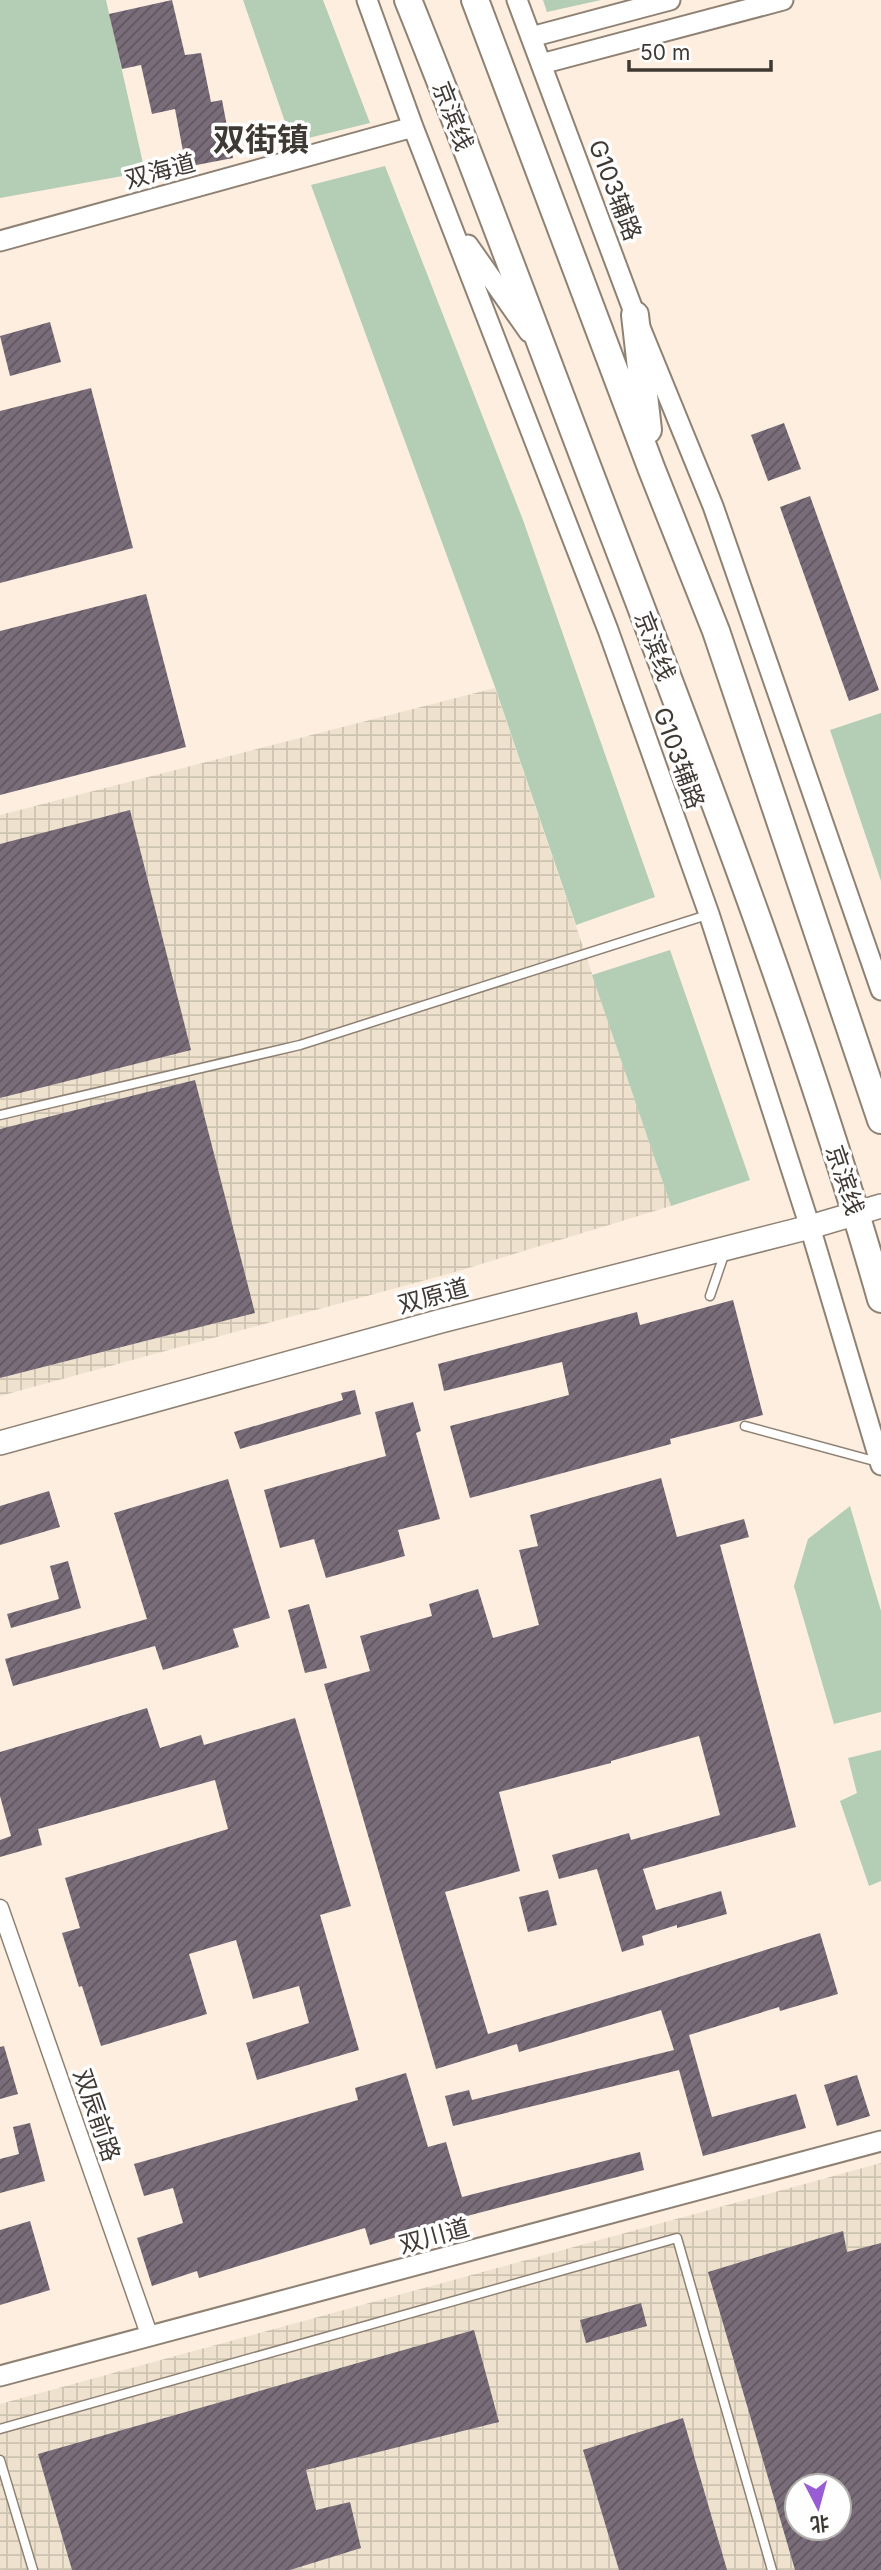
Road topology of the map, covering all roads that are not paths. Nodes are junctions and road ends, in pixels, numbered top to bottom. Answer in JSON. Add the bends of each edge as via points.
{"nodes":[{"id":1,"x":367,"y":0,"type":"edge"},
{"id":2,"x":475,"y":0,"type":"edge"},
{"id":3,"x":517,"y":0,"type":"edge"},
{"id":4,"x":670,"y":0,"type":"edge"},
{"id":5,"x":783,"y":0,"type":"edge"},
{"id":6,"x":412,"y":9,"type":"edge"},
{"id":7,"x":531,"y":37,"type":"junction"},
{"id":8,"x":541,"y":64,"type":"junction"},
{"id":9,"x":413,"y":127,"type":"junction"},
{"id":10,"x":451,"y":221,"type":"junction"},
{"id":11,"x":0,"y":241,"type":"edge"},
{"id":12,"x":635,"y":315,"type":"junction"},
{"id":13,"x":543,"y":351,"type":"junction"},
{"id":14,"x":652,"y":470,"type":"junction"},
{"id":15,"x":709,"y":914,"type":"junction"},
{"id":16,"x":881,"y":989,"type":"edge"},
{"id":17,"x":0,"y":1115,"type":"edge"},
{"id":18,"x":881,"y":1120,"type":"edge"},
{"id":19,"x":869,"y":1209,"type":"edge"},
{"id":20,"x":810,"y":1227,"type":"junction"},
{"id":21,"x":726,"y":1248,"type":"junction"},
{"id":22,"x":710,"y":1296,"type":"dead end"},
{"id":23,"x":881,"y":1299,"type":"edge"},
{"id":24,"x":745,"y":1426,"type":"dead end"},
{"id":25,"x":0,"y":1443,"type":"edge"},
{"id":26,"x":881,"y":1464,"type":"edge"},
{"id":27,"x":0,"y":1908,"type":"edge"},
{"id":28,"x":881,"y":2141,"type":"edge"},
{"id":29,"x":150,"y":2337,"type":"junction"},
{"id":30,"x":0,"y":2376,"type":"edge"},
{"id":31,"x":0,"y":2429,"type":"edge"},
{"id":32,"x":0,"y":2460,"type":"edge"},
{"id":33,"x":33,"y":2570,"type":"edge"},
{"id":34,"x":772,"y":2570,"type":"edge"}],
"edges":[{"from":1,"to":9,"type":"street","name":"G103辅路"},
{"from":2,"to":14,"type":"highway"},
{"from":3,"to":7,"type":"street","name":"G103辅路"},
{"from":4,"to":7,"type":"street"},
{"from":5,"to":8,"type":"street"},
{"from":6,"to":13,"type":"highway","name":"京滨线"},
{"from":7,"to":8,"type":"street","name":"G103辅路"},
{"from":8,"to":12,"type":"street","name":"G103辅路"},
{"from":9,"to":10,"type":"street","name":"G103辅路"},
{"from":9,"to":11,"type":"street","name":"双海道"},
{"from":10,"to":13,"type":"street"},
{"from":10,"to":15,"type":"street","name":"G103辅路","via":[[608,630]]},
{"from":12,"to":14,"type":"highway"},
{"from":12,"to":16,"type":"street","name":"G103辅路","via":[[713,506]]},
{"from":13,"to":19,"type":"highway","name":"京滨线"},
{"from":14,"to":18,"type":"highway","via":[[716,631]]},
{"from":15,"to":17,"type":"lane","via":[[300,1045]]},
{"from":15,"to":20,"type":"street","name":"G103辅路"},
{"from":19,"to":20,"type":"main road","name":"双原道"},
{"from":19,"to":23,"type":"highway","name":"京滨线"},
{"from":20,"to":21,"type":"main road","name":"双原道"},
{"from":20,"to":26,"type":"street","name":"G103辅路"},
{"from":21,"to":22,"type":"lane"},
{"from":21,"to":25,"type":"main road","name":"双原道"},
{"from":24,"to":26,"type":"lane"},
{"from":27,"to":29,"type":"street","name":"双辰前路"},
{"from":28,"to":29,"type":"street","name":"双川道"},
{"from":29,"to":30,"type":"street","name":"双川道"},
{"from":31,"to":34,"type":"lane","via":[[677,2238]]},
{"from":32,"to":33,"type":"lane"}]}
